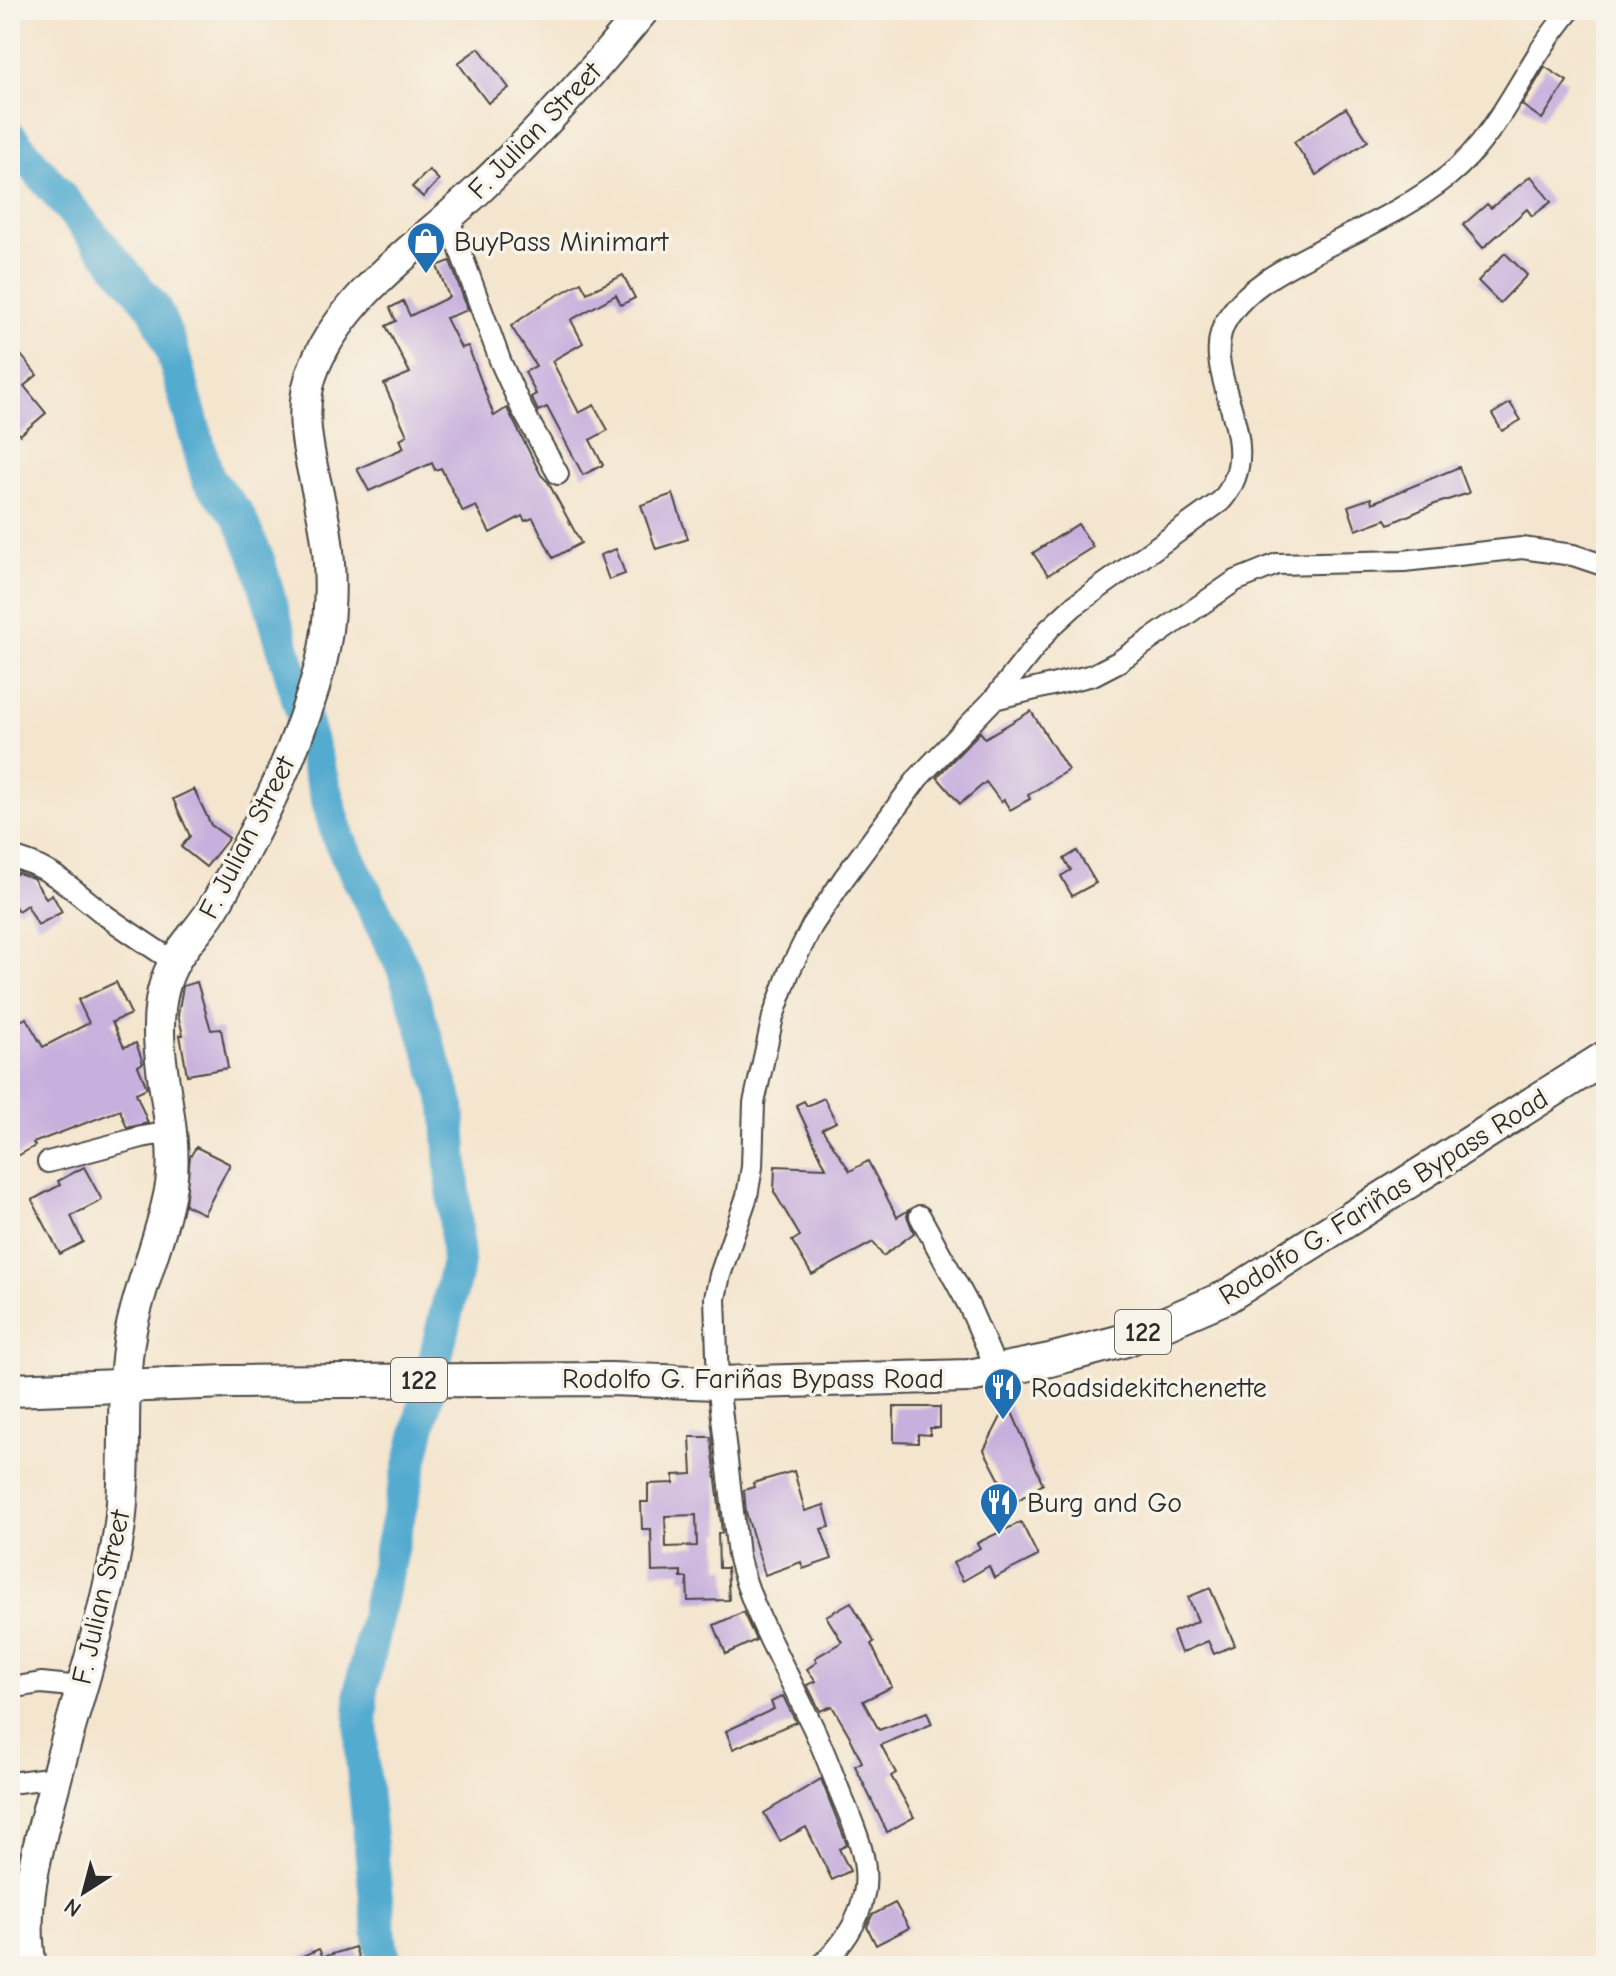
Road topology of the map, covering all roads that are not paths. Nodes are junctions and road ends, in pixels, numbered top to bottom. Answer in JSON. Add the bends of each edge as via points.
{"nodes":[{"id":1,"x":644,"y":10,"type":"edge"},
{"id":2,"x":1570,"y":10,"type":"edge"},
{"id":3,"x":448,"y":217,"type":"junction"},
{"id":4,"x":558,"y":474,"type":"dead end"},
{"id":5,"x":1606,"y":566,"type":"edge"},
{"id":6,"x":994,"y":699,"type":"junction"},
{"id":7,"x":10,"y":857,"type":"edge"},
{"id":8,"x":173,"y":961,"type":"junction"},
{"id":9,"x":1606,"y":1057,"type":"edge"},
{"id":10,"x":170,"y":1132,"type":"junction"},
{"id":11,"x":48,"y":1162,"type":"dead end"},
{"id":12,"x":920,"y":1216,"type":"dead end"},
{"id":13,"x":997,"y":1370,"type":"junction"},
{"id":14,"x":718,"y":1383,"type":"junction"},
{"id":15,"x":126,"y":1384,"type":"junction"},
{"id":16,"x":10,"y":1390,"type":"edge"},
{"id":17,"x":81,"y":1687,"type":"junction"},
{"id":18,"x":10,"y":1688,"type":"edge"},
{"id":19,"x":56,"y":1777,"type":"junction"},
{"id":20,"x":10,"y":1783,"type":"edge"},
{"id":21,"x":31,"y":1966,"type":"edge"},
{"id":22,"x":821,"y":1966,"type":"edge"}],
"edges":[{"from":1,"to":3,"type":"street","name":"F. Julian Street","via":[[577,92]]},
{"from":2,"to":6,"type":"street","via":[[1496,124],[1449,176],[1272,275],[1238,304],[1219,339],[1240,447],[1233,487],[1221,501],[1074,606]]},
{"from":3,"to":4,"type":"street","via":[[501,363]]},
{"from":3,"to":8,"type":"street","name":"F. Julian Street","via":[[384,274],[333,330],[313,368],[305,425],[330,580],[322,660],[284,772],[214,908]]},
{"from":5,"to":6,"type":"street","via":[[1522,548],[1404,561],[1277,564],[1235,581],[1093,675]]},
{"from":6,"to":14,"type":"street","via":[[909,791],[812,926],[789,972],[754,1103],[747,1196],[715,1298]]},
{"from":7,"to":8,"type":"street","via":[[59,877]]},
{"from":8,"to":10,"type":"street","name":"F. Julian Street","via":[[159,1014]]},
{"from":9,"to":13,"type":"main road","name":"Rodolfo G. Fariñas Bypass Road","number":"122","via":[[1226,1297],[1126,1340]]},
{"from":10,"to":11,"type":"street"},
{"from":10,"to":15,"type":"street","name":"F. Julian Street","via":[[171,1181],[137,1305]]},
{"from":12,"to":13,"type":"street"},
{"from":13,"to":14,"type":"main road","name":"Rodolfo G. Fariñas Bypass Road","number":"122","via":[[969,1376]]},
{"from":14,"to":15,"type":"main road","name":"Rodolfo G. Fariñas Bypass Road","number":"122","via":[[610,1379]]},
{"from":14,"to":22,"type":"street","via":[[744,1579],[858,1838],[865,1877],[851,1933]]},
{"from":15,"to":16,"type":"main road","name":"Rodolfo G. Fariñas Bypass Road","number":"122"},
{"from":15,"to":17,"type":"street","name":"F. Julian Street","via":[[119,1528]]},
{"from":17,"to":18,"type":"street","via":[[41,1683]]},
{"from":17,"to":19,"type":"street","name":"F. Julian Street"},
{"from":19,"to":20,"type":"street"},
{"from":19,"to":21,"type":"street","name":"F. Julian Street","via":[[27,1921]]}]}
